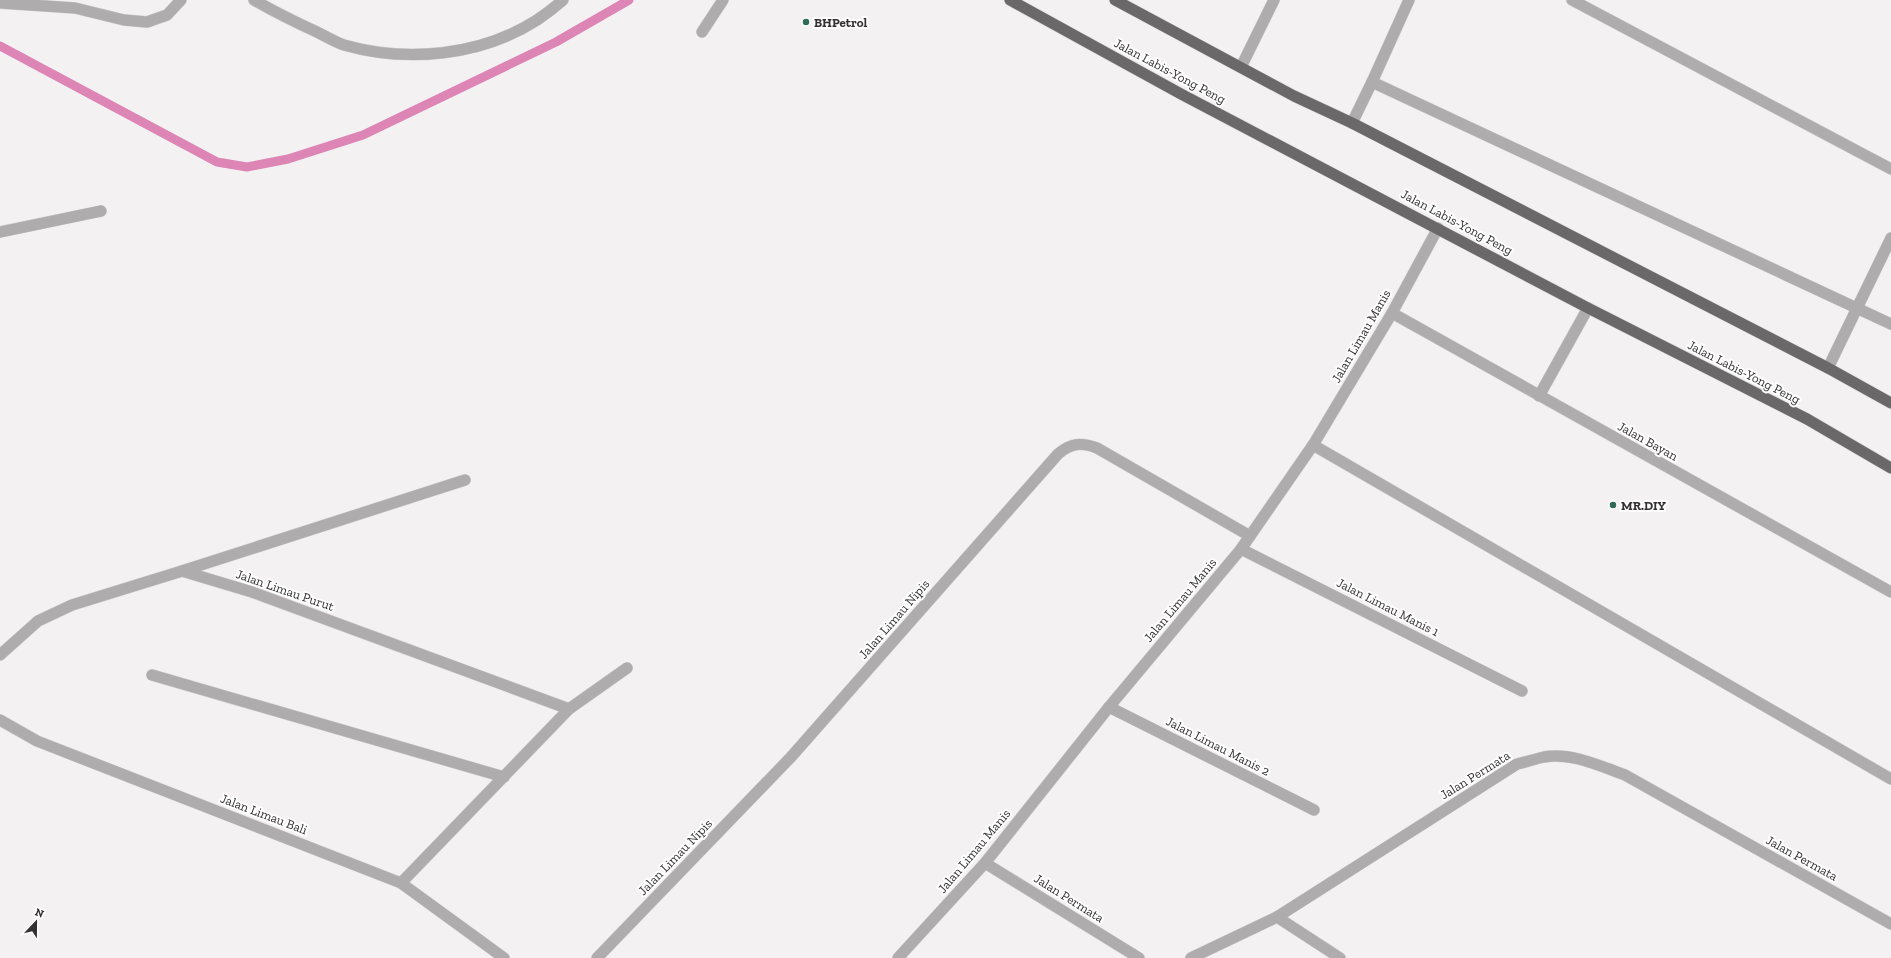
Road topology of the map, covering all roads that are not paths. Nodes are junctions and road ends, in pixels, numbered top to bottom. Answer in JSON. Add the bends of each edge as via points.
{"nodes":[{"id":1,"x":181,"y":0,"type":"edge"},
{"id":2,"x":254,"y":0,"type":"edge"},
{"id":3,"x":563,"y":0,"type":"edge"},
{"id":4,"x":723,"y":0,"type":"edge"},
{"id":5,"x":1010,"y":0,"type":"edge"},
{"id":6,"x":1115,"y":0,"type":"edge"},
{"id":7,"x":1274,"y":0,"type":"edge"},
{"id":8,"x":1409,"y":0,"type":"edge"},
{"id":9,"x":1572,"y":0,"type":"edge"},
{"id":10,"x":0,"y":4,"type":"edge"},
{"id":11,"x":702,"y":32,"type":"dead end"},
{"id":12,"x":1241,"y":67,"type":"junction"},
{"id":13,"x":1372,"y":82,"type":"junction"},
{"id":14,"x":1352,"y":123,"type":"junction"},
{"id":15,"x":1891,"y":169,"type":"edge"},
{"id":16,"x":101,"y":211,"type":"dead end"},
{"id":17,"x":1438,"y":228,"type":"junction"},
{"id":18,"x":0,"y":232,"type":"edge"},
{"id":19,"x":1891,"y":238,"type":"edge"},
{"id":20,"x":1857,"y":307,"type":"junction"},
{"id":21,"x":1588,"y":308,"type":"junction"},
{"id":22,"x":1392,"y":313,"type":"junction"},
{"id":23,"x":1891,"y":324,"type":"edge"},
{"id":24,"x":1828,"y":368,"type":"junction"},
{"id":25,"x":1539,"y":396,"type":"junction"},
{"id":26,"x":1891,"y":403,"type":"edge"},
{"id":27,"x":1313,"y":445,"type":"junction"},
{"id":28,"x":1891,"y":468,"type":"edge"},
{"id":29,"x":465,"y":480,"type":"dead end"},
{"id":30,"x":1250,"y":536,"type":"junction"},
{"id":31,"x":1241,"y":548,"type":"junction"},
{"id":32,"x":182,"y":571,"type":"junction"},
{"id":33,"x":1891,"y":592,"type":"edge"},
{"id":34,"x":0,"y":654,"type":"edge"},
{"id":35,"x":627,"y":668,"type":"dead end"},
{"id":36,"x":152,"y":675,"type":"dead end"},
{"id":37,"x":1522,"y":691,"type":"dead end"},
{"id":38,"x":1109,"y":707,"type":"junction"},
{"id":39,"x":569,"y":709,"type":"junction"},
{"id":40,"x":0,"y":720,"type":"edge"},
{"id":41,"x":504,"y":777,"type":"junction"},
{"id":42,"x":1891,"y":779,"type":"edge"},
{"id":43,"x":1314,"y":810,"type":"dead end"},
{"id":44,"x":985,"y":863,"type":"junction"},
{"id":45,"x":401,"y":882,"type":"junction"},
{"id":46,"x":1278,"y":917,"type":"junction"},
{"id":47,"x":1891,"y":924,"type":"edge"},
{"id":48,"x":504,"y":958,"type":"edge"},
{"id":49,"x":597,"y":958,"type":"edge"},
{"id":50,"x":898,"y":958,"type":"edge"},
{"id":51,"x":1139,"y":958,"type":"edge"},
{"id":52,"x":1191,"y":958,"type":"edge"},
{"id":53,"x":1340,"y":958,"type":"edge"}],
"edges":[{"from":1,"to":10,"type":"street","via":[[167,15],[147,22],[124,20],[75,8]]},
{"from":2,"to":3,"type":"street","via":[[343,44],[385,54],[426,55],[462,50],[500,38],[536,20]]},
{"from":4,"to":11,"type":"street"},
{"from":5,"to":17,"type":"highway","name":"Jalan Labis-Yong Peng","via":[[1181,94]]},
{"from":6,"to":12,"type":"highway"},
{"from":7,"to":12,"type":"street"},
{"from":8,"to":13,"type":"street"},
{"from":9,"to":15,"type":"street"},
{"from":12,"to":14,"type":"highway","via":[[1294,96]]},
{"from":13,"to":14,"type":"street"},
{"from":13,"to":20,"type":"street"},
{"from":14,"to":24,"type":"highway"},
{"from":16,"to":18,"type":"street"},
{"from":17,"to":21,"type":"highway","name":"Jalan Labis-Yong Peng"},
{"from":17,"to":22,"type":"street","name":"Jalan Limau Manis"},
{"from":19,"to":20,"type":"street"},
{"from":20,"to":23,"type":"street"},
{"from":20,"to":24,"type":"street"},
{"from":21,"to":25,"type":"street"},
{"from":21,"to":28,"type":"highway","name":"Jalan Labis-Yong Peng","via":[[1807,420]]},
{"from":22,"to":25,"type":"street","name":"Jalan Bayan"},
{"from":22,"to":27,"type":"street","name":"Jalan Limau Manis"},
{"from":24,"to":26,"type":"highway"},
{"from":25,"to":33,"type":"street","name":"Jalan Bayan"},
{"from":27,"to":30,"type":"street","name":"Jalan Limau Manis"},
{"from":27,"to":42,"type":"street"},
{"from":29,"to":32,"type":"street"},
{"from":30,"to":31,"type":"street","name":"Jalan Limau Manis"},
{"from":30,"to":49,"type":"street","name":"Jalan Limau Nipis","via":[[1097,448],[1087,444],[1066,447],[803,744]]},
{"from":31,"to":37,"type":"street","name":"Jalan Limau Manis 1"},
{"from":31,"to":38,"type":"street","name":"Jalan Limau Manis"},
{"from":32,"to":34,"type":"street","via":[[72,605],[38,621]]},
{"from":32,"to":39,"type":"street","name":"Jalan Limau Purut","via":[[252,592]]},
{"from":35,"to":39,"type":"street"},
{"from":36,"to":41,"type":"street"},
{"from":38,"to":43,"type":"street","name":"Jalan Limau Manis 2"},
{"from":38,"to":44,"type":"street","name":"Jalan Limau Manis"},
{"from":39,"to":41,"type":"street"},
{"from":40,"to":45,"type":"street","name":"Jalan Limau Bali","via":[[36,741]]},
{"from":41,"to":45,"type":"street"},
{"from":44,"to":50,"type":"street","name":"Jalan Limau Manis"},
{"from":44,"to":51,"type":"street","name":"Jalan Permata"},
{"from":45,"to":48,"type":"street","name":"Jalan Limau Bali"},
{"from":46,"to":47,"type":"street","name":"Jalan Permata","via":[[1517,764],[1545,757],[1568,757],[1594,763],[1625,775]]},
{"from":46,"to":52,"type":"street","name":"Jalan Permata"},
{"from":46,"to":53,"type":"street"}]}
